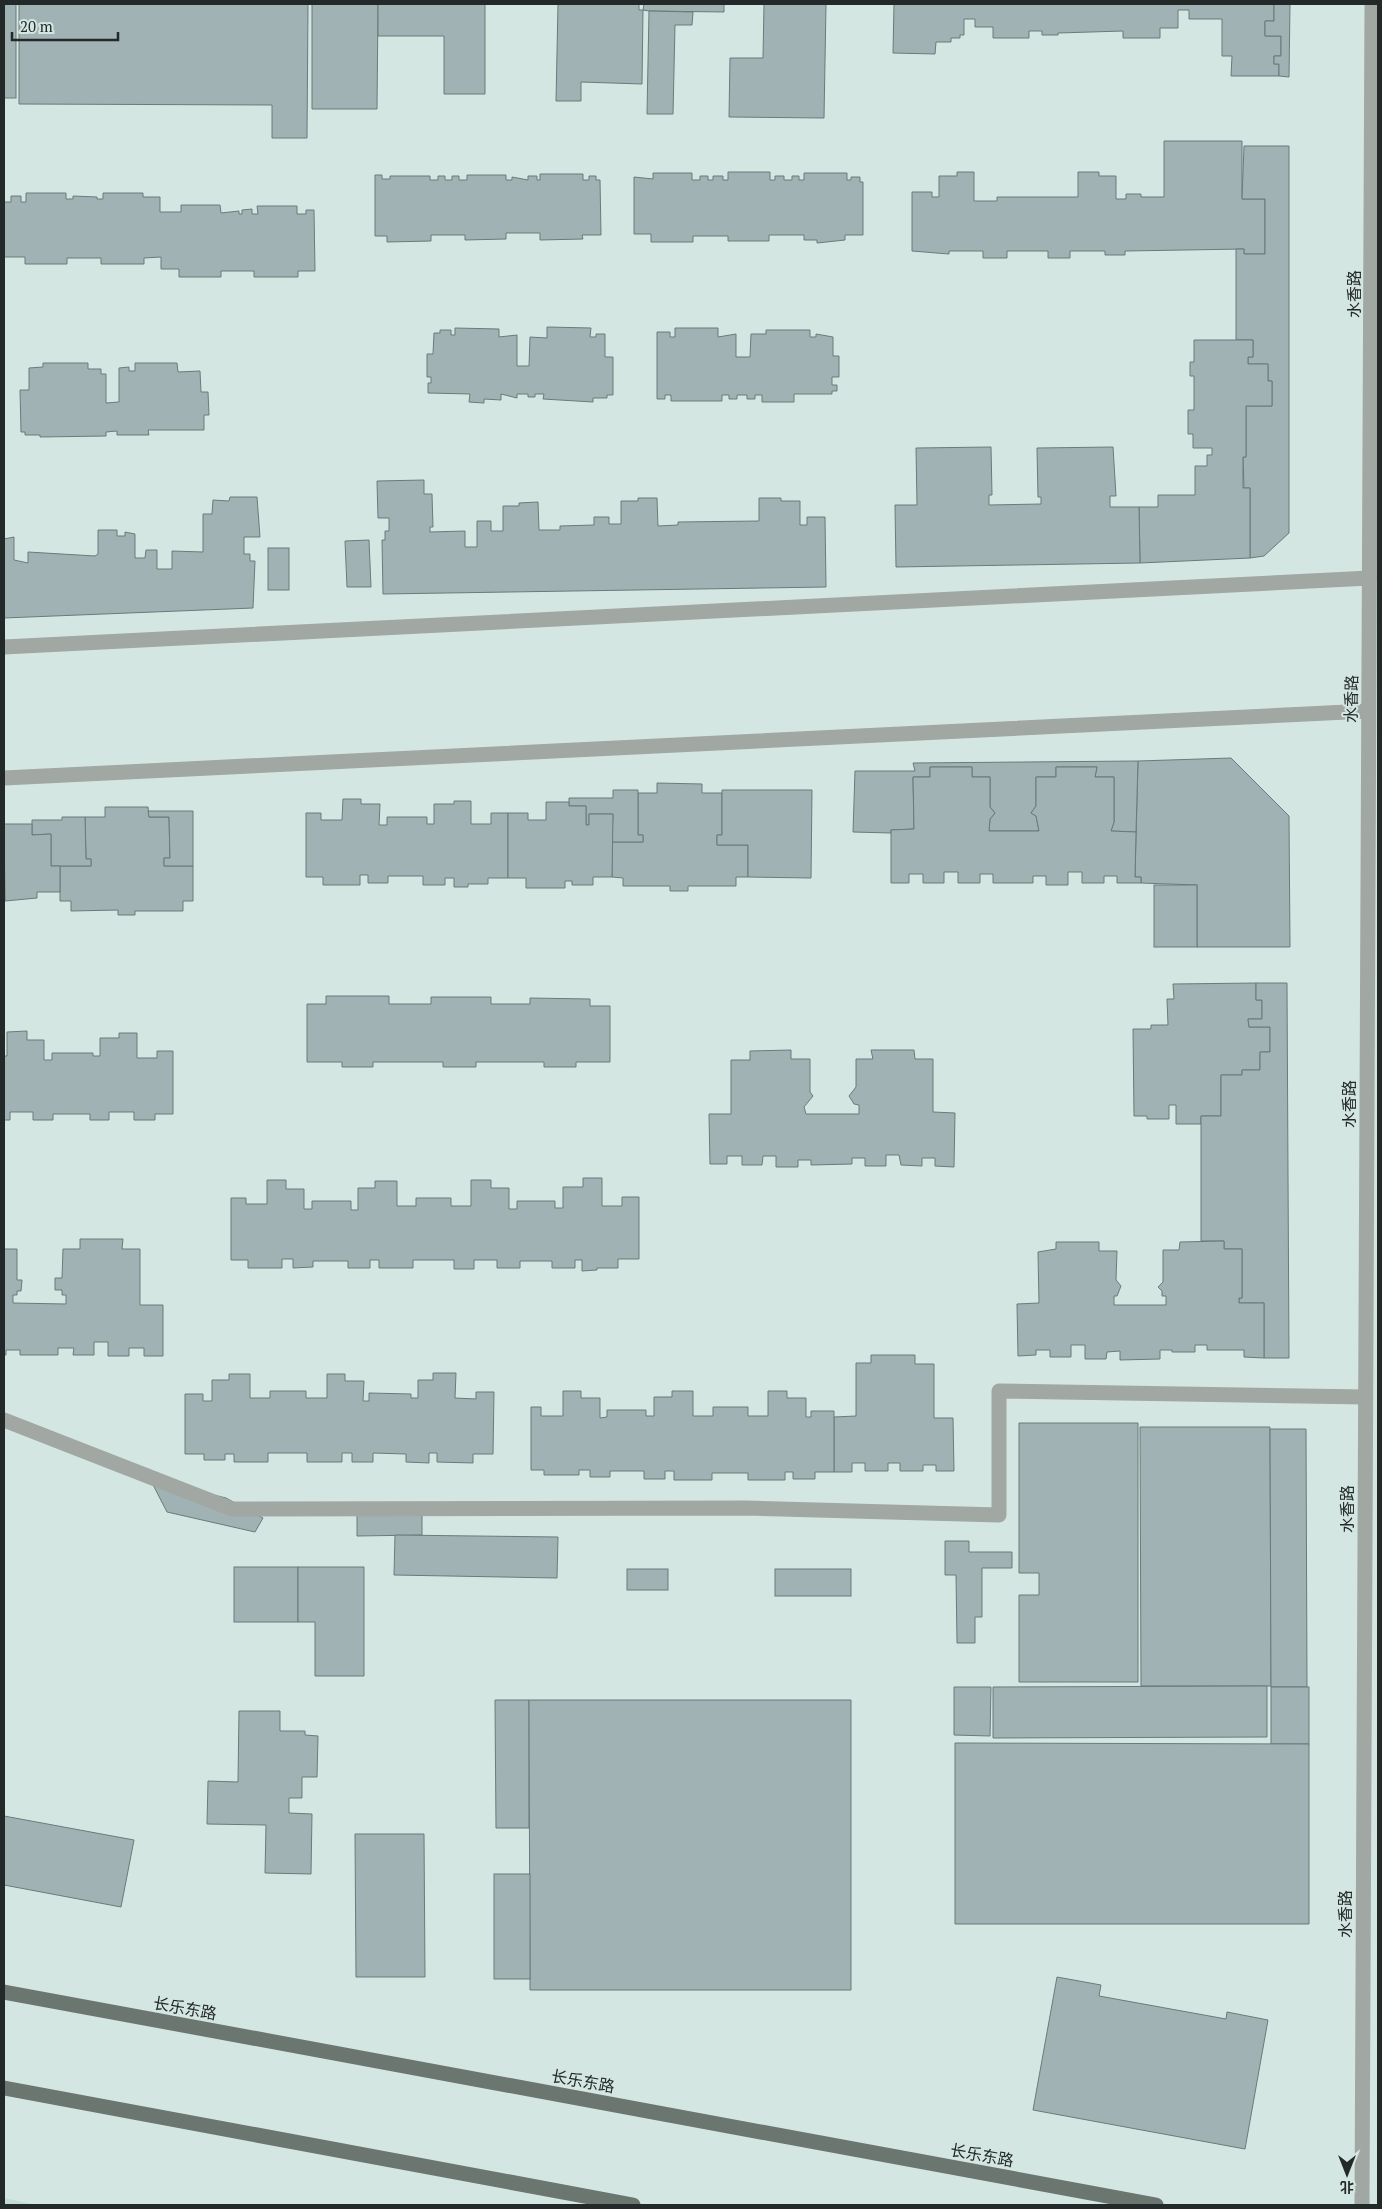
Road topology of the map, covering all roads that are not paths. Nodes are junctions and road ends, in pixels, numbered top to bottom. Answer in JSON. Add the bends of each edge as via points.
{"nodes":[{"id":1,"x":1372,"y":4,"type":"edge"},
{"id":2,"x":1370,"y":578,"type":"junction"},
{"id":3,"x":1374,"y":632,"type":"edge"},
{"id":4,"x":4,"y":647,"type":"edge"},
{"id":5,"x":1368,"y":711,"type":"junction"},
{"id":6,"x":4,"y":778,"type":"edge"},
{"id":7,"x":1365,"y":1397,"type":"junction"},
{"id":8,"x":4,"y":1420,"type":"edge"},
{"id":9,"x":4,"y":1992,"type":"edge"},
{"id":10,"x":4,"y":2088,"type":"edge"},
{"id":11,"x":632,"y":2205,"type":"edge"},
{"id":12,"x":1156,"y":2205,"type":"edge"},
{"id":13,"x":1362,"y":2205,"type":"edge"}],
"edges":[{"from":1,"to":2,"type":"street","name":"水香路"},
{"from":2,"to":3,"type":"street","name":"水香路"},
{"from":2,"to":4,"type":"street"},
{"from":3,"to":5,"type":"street","name":"水香路"},
{"from":5,"to":6,"type":"street"},
{"from":5,"to":7,"type":"street","name":"水香路"},
{"from":7,"to":8,"type":"street","via":[[999,1391],[999,1515],[747,1508],[232,1509]]},
{"from":7,"to":13,"type":"street","name":"水香路"},
{"from":9,"to":12,"type":"main road","name":"长乐东路"},
{"from":10,"to":11,"type":"main road"}]}
